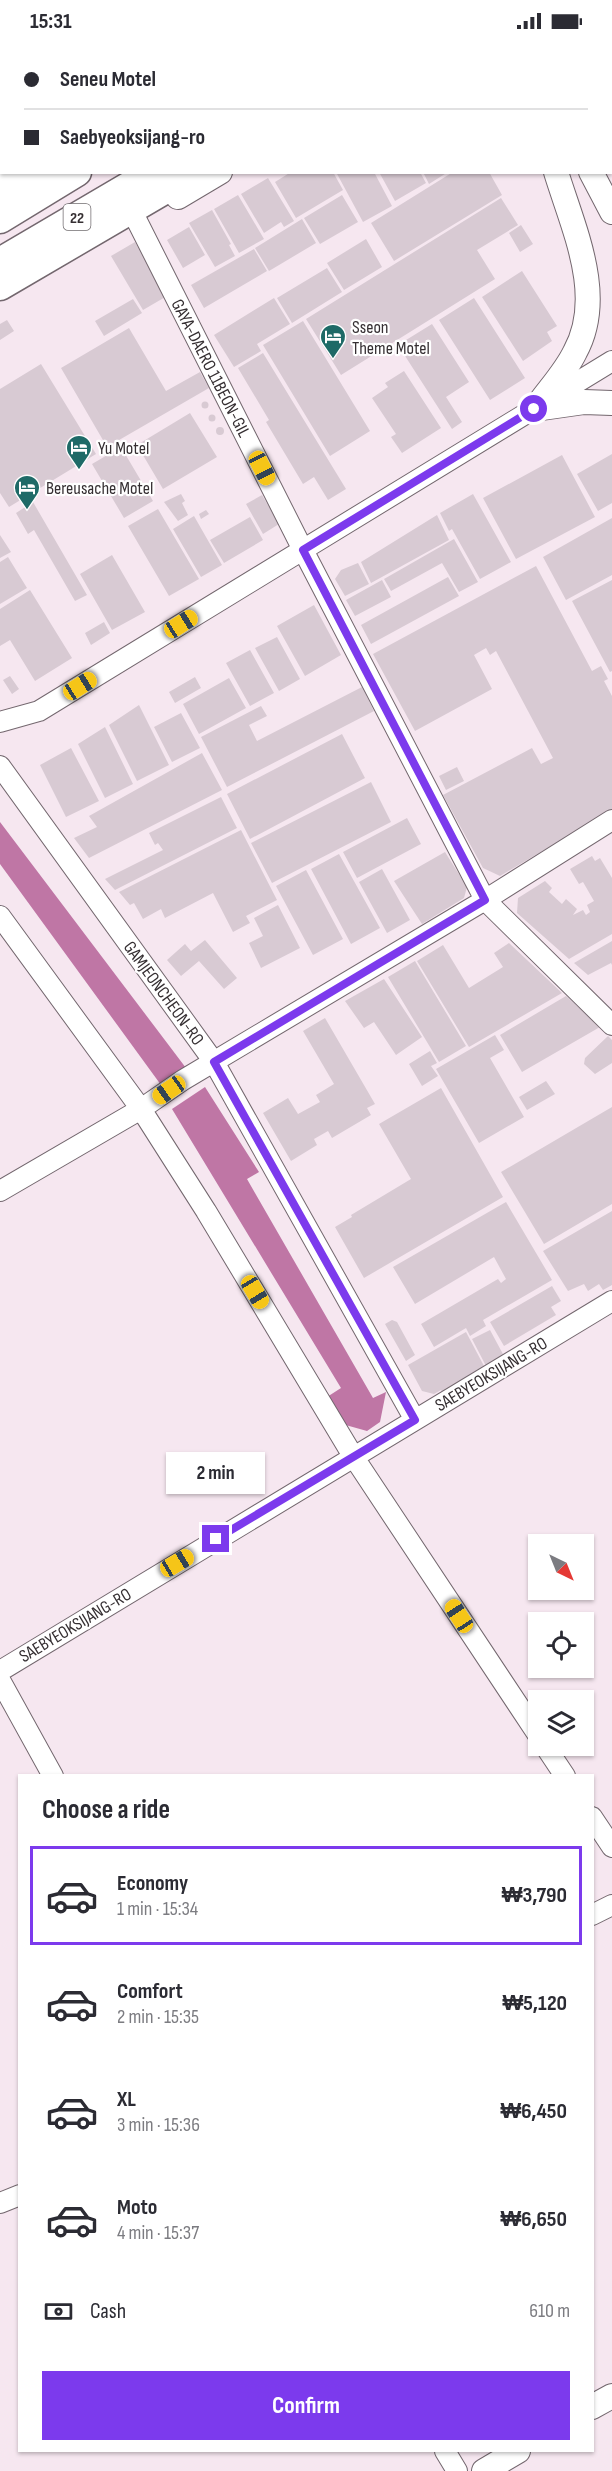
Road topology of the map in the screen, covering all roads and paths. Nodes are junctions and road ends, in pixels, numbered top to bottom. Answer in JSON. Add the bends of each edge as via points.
{"nodes":[{"id":1,"x":35,"y":174,"type":"edge"},
{"id":2,"x":53,"y":174,"type":"edge"},
{"id":3,"x":74,"y":174,"type":"edge"},
{"id":4,"x":186,"y":174,"type":"edge"},
{"id":5,"x":217,"y":174,"type":"edge"},
{"id":6,"x":542,"y":174,"type":"edge"},
{"id":7,"x":592,"y":174,"type":"edge"},
{"id":8,"x":161,"y":180,"type":"edge"},
{"id":9,"x":559,"y":182,"type":"edge"},
{"id":10,"x":0,"y":195,"type":"edge"},
{"id":11,"x":0,"y":206,"type":"edge"},
{"id":12,"x":612,"y":213,"type":"edge"},
{"id":13,"x":0,"y":219,"type":"edge"},
{"id":14,"x":137,"y":221,"type":"junction"},
{"id":15,"x":0,"y":262,"type":"edge"},
{"id":16,"x":0,"y":273,"type":"edge"},
{"id":17,"x":0,"y":286,"type":"edge"},
{"id":18,"x":0,"y":301,"type":"edge"},
{"id":19,"x":612,"y":361,"type":"edge"},
{"id":20,"x":612,"y":403,"type":"edge"},
{"id":21,"x":534,"y":409,"type":"junction"},
{"id":22,"x":303,"y":550,"type":"junction"},
{"id":23,"x":0,"y":722,"type":"edge"},
{"id":24,"x":0,"y":766,"type":"edge"},
{"id":25,"x":612,"y":820,"type":"edge"},
{"id":26,"x":485,"y":900,"type":"junction"},
{"id":27,"x":0,"y":916,"type":"edge"},
{"id":28,"x":612,"y":1025,"type":"edge"},
{"id":29,"x":214,"y":1062,"type":"junction"},
{"id":30,"x":141,"y":1109,"type":"junction"},
{"id":31,"x":0,"y":1191,"type":"edge"},
{"id":32,"x":612,"y":1301,"type":"edge"},
{"id":33,"x":415,"y":1420,"type":"junction"},
{"id":34,"x":354,"y":1456,"type":"junction"},
{"id":35,"x":0,"y":1671,"type":"edge"},
{"id":36,"x":0,"y":1680,"type":"edge"},
{"id":37,"x":528,"y":1720,"type":"edge"},
{"id":38,"x":552,"y":1756,"type":"edge"},
{"id":39,"x":52,"y":1774,"type":"edge"},
{"id":40,"x":564,"y":1774,"type":"edge"},
{"id":41,"x":594,"y":1820,"type":"edge"},
{"id":42,"x":612,"y":1846,"type":"edge"},
{"id":43,"x":612,"y":1905,"type":"edge"},
{"id":44,"x":594,"y":1915,"type":"edge"},
{"id":45,"x":18,"y":2196,"type":"edge"},
{"id":46,"x":0,"y":2203,"type":"edge"},
{"id":47,"x":612,"y":2396,"type":"edge"},
{"id":48,"x":594,"y":2406,"type":"edge"},
{"id":49,"x":446,"y":2452,"type":"edge"},
{"id":50,"x":516,"y":2452,"type":"edge"},
{"id":51,"x":457,"y":2471,"type":"edge"},
{"id":52,"x":484,"y":2471,"type":"edge"}],
"edges":[{"from":1,"to":10,"type":"highway"},
{"from":2,"to":11,"type":"main road"},
{"from":3,"to":13,"type":"highway","number":"22"},
{"from":4,"to":8,"type":"highway"},
{"from":5,"to":14,"type":"main road"},
{"from":6,"to":9,"type":"main road"},
{"from":7,"to":12,"type":"main road"},
{"from":8,"to":15,"type":"highway","number":"22"},
{"from":8,"to":16,"type":"main road"},
{"from":8,"to":17,"type":"highway"},
{"from":9,"to":21,"type":"main road","via":[[581,245],[586,314],[576,352]]},
{"from":14,"to":18,"type":"main road"},
{"from":14,"to":22,"type":"street","name":"GAYA-DAERO 11BEON-GIL"},
{"from":19,"to":21,"type":"street"},
{"from":20,"to":21,"type":"main road","via":[[584,402]]},
{"from":21,"to":22,"type":"street"},
{"from":22,"to":23,"type":"street","via":[[39,711]]},
{"from":22,"to":26,"type":"street","name":"GAYA-DAERO 11BEON-GIL"},
{"from":24,"to":29,"type":"street","name":"GAMJEONCHEON-RO"},
{"from":25,"to":26,"type":"street"},
{"from":26,"to":28,"type":"street","name":"GAYA-DAERO 11BEON-GIL"},
{"from":26,"to":29,"type":"street"},
{"from":27,"to":30,"type":"street"},
{"from":29,"to":30,"type":"street"},
{"from":29,"to":33,"type":"street","name":"GAMJEONCHEON-RO"},
{"from":30,"to":31,"type":"street"},
{"from":30,"to":34,"type":"street"},
{"from":32,"to":33,"type":"street","name":"SAEBYEOKSIJANG-RO"},
{"from":33,"to":34,"type":"street","name":"SAEBYEOKSIJANG-RO"},
{"from":34,"to":35,"type":"street","name":"SAEBYEOKSIJANG-RO"},
{"from":34,"to":37,"type":"street"},
{"from":36,"to":39,"type":"street"},
{"from":38,"to":40,"type":"street"},
{"from":41,"to":42,"type":"street"},
{"from":43,"to":44,"type":"street"},
{"from":45,"to":46,"type":"street"},
{"from":47,"to":48,"type":"main road"},
{"from":49,"to":51,"type":"street"},
{"from":50,"to":52,"type":"main road"}]}
